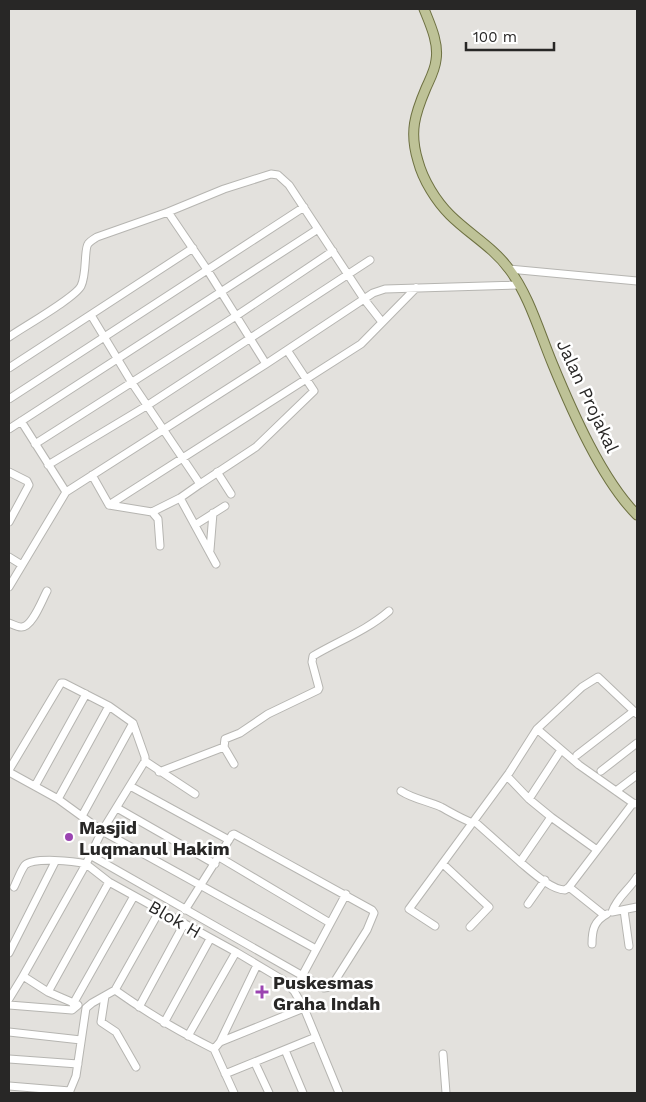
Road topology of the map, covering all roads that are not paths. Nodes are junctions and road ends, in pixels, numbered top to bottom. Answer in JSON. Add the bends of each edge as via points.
{"nodes":[{"id":1,"x":424,"y":9,"type":"edge"},
{"id":2,"x":304,"y":207,"type":"junction"},
{"id":3,"x":168,"y":212,"type":"junction"},
{"id":4,"x":318,"y":229,"type":"junction"},
{"id":5,"x":193,"y":248,"type":"junction"},
{"id":6,"x":332,"y":251,"type":"junction"},
{"id":7,"x":370,"y":260,"type":"dead end"},
{"id":8,"x":509,"y":269,"type":"junction"},
{"id":9,"x":208,"y":271,"type":"junction"},
{"id":10,"x":348,"y":275,"type":"junction"},
{"id":11,"x":637,"y":281,"type":"edge"},
{"id":12,"x":519,"y":285,"type":"junction"},
{"id":13,"x":416,"y":288,"type":"junction"},
{"id":14,"x":221,"y":293,"type":"junction"},
{"id":15,"x":364,"y":300,"type":"junction"},
{"id":16,"x":91,"y":315,"type":"junction"},
{"id":17,"x":236,"y":316,"type":"junction"},
{"id":18,"x":382,"y":322,"type":"junction"},
{"id":19,"x":9,"y":337,"type":"edge"},
{"id":20,"x":105,"y":337,"type":"junction"},
{"id":21,"x":250,"y":337,"type":"junction"},
{"id":22,"x":287,"y":350,"type":"junction"},
{"id":23,"x":116,"y":358,"type":"junction"},
{"id":24,"x":266,"y":364,"type":"junction"},
{"id":25,"x":9,"y":368,"type":"edge"},
{"id":26,"x":306,"y":379,"type":"junction"},
{"id":27,"x":132,"y":383,"type":"junction"},
{"id":28,"x":9,"y":399,"type":"edge"},
{"id":29,"x":148,"y":405,"type":"junction"},
{"id":30,"x":22,"y":421,"type":"junction"},
{"id":31,"x":9,"y":429,"type":"edge"},
{"id":32,"x":164,"y":429,"type":"junction"},
{"id":33,"x":35,"y":444,"type":"junction"},
{"id":34,"x":182,"y":458,"type":"junction"},
{"id":35,"x":48,"y":465,"type":"junction"},
{"id":36,"x":9,"y":472,"type":"edge"},
{"id":37,"x":217,"y":472,"type":"junction"},
{"id":38,"x":92,"y":475,"type":"junction"},
{"id":39,"x":200,"y":484,"type":"junction"},
{"id":40,"x":66,"y":492,"type":"junction"},
{"id":41,"x":231,"y":494,"type":"dead end"},
{"id":42,"x":180,"y":498,"type":"junction"},
{"id":43,"x":109,"y":505,"type":"junction"},
{"id":44,"x":225,"y":506,"type":"dead end"},
{"id":45,"x":152,"y":512,"type":"junction"},
{"id":46,"x":213,"y":513,"type":"junction"},
{"id":47,"x":637,"y":515,"type":"edge"},
{"id":48,"x":9,"y":522,"type":"edge"},
{"id":49,"x":195,"y":525,"type":"junction"},
{"id":50,"x":160,"y":546,"type":"dead end"},
{"id":51,"x":210,"y":550,"type":"junction"},
{"id":52,"x":9,"y":557,"type":"edge"},
{"id":53,"x":216,"y":564,"type":"dead end"},
{"id":54,"x":22,"y":565,"type":"junction"},
{"id":55,"x":9,"y":587,"type":"edge"},
{"id":56,"x":47,"y":591,"type":"dead end"},
{"id":57,"x":389,"y":611,"type":"dead end"},
{"id":58,"x":9,"y":623,"type":"edge"},
{"id":59,"x":86,"y":694,"type":"junction"},
{"id":60,"x":109,"y":706,"type":"junction"},
{"id":61,"x":635,"y":713,"type":"edge"},
{"id":62,"x":133,"y":723,"type":"junction"},
{"id":63,"x":536,"y":729,"type":"junction"},
{"id":64,"x":637,"y":742,"type":"edge"},
{"id":65,"x":224,"y":747,"type":"junction"},
{"id":66,"x":561,"y":750,"type":"junction"},
{"id":67,"x":576,"y":755,"type":"dead end"},
{"id":68,"x":145,"y":762,"type":"junction"},
{"id":69,"x":234,"y":764,"type":"dead end"},
{"id":70,"x":9,"y":771,"type":"edge"},
{"id":71,"x":601,"y":771,"type":"dead end"},
{"id":72,"x":159,"y":772,"type":"junction"},
{"id":73,"x":637,"y":775,"type":"edge"},
{"id":74,"x":507,"y":776,"type":"junction"},
{"id":75,"x":34,"y":786,"type":"junction"},
{"id":76,"x":130,"y":786,"type":"junction"},
{"id":77,"x":401,"y":791,"type":"dead end"},
{"id":78,"x":616,"y":791,"type":"junction"},
{"id":79,"x":195,"y":794,"type":"dead end"},
{"id":80,"x":58,"y":799,"type":"junction"},
{"id":81,"x":530,"y":799,"type":"junction"},
{"id":82,"x":635,"y":804,"type":"edge"},
{"id":83,"x":117,"y":808,"type":"junction"},
{"id":84,"x":82,"y":816,"type":"junction"},
{"id":85,"x":552,"y":817,"type":"junction"},
{"id":86,"x":474,"y":822,"type":"junction"},
{"id":87,"x":102,"y":831,"type":"junction"},
{"id":88,"x":229,"y":840,"type":"junction"},
{"id":89,"x":597,"y":850,"type":"junction"},
{"id":90,"x":90,"y":855,"type":"junction"},
{"id":91,"x":217,"y":861,"type":"junction"},
{"id":92,"x":55,"y":862,"type":"junction"},
{"id":93,"x":520,"y":862,"type":"junction"},
{"id":94,"x":86,"y":864,"type":"junction"},
{"id":95,"x":443,"y":864,"type":"junction"},
{"id":96,"x":637,"y":878,"type":"edge"},
{"id":97,"x":545,"y":880,"type":"junction"},
{"id":98,"x":109,"y":882,"type":"junction"},
{"id":99,"x":200,"y":886,"type":"junction"},
{"id":100,"x":14,"y":887,"type":"dead end"},
{"id":101,"x":570,"y":887,"type":"junction"},
{"id":102,"x":346,"y":894,"type":"junction"},
{"id":103,"x":134,"y":896,"type":"junction"},
{"id":104,"x":528,"y":904,"type":"dead end"},
{"id":105,"x":637,"y":906,"type":"edge"},
{"id":106,"x":160,"y":910,"type":"junction"},
{"id":107,"x":186,"y":910,"type":"junction"},
{"id":108,"x":624,"y":910,"type":"junction"},
{"id":109,"x":612,"y":912,"type":"junction"},
{"id":110,"x":604,"y":915,"type":"junction"},
{"id":111,"x":330,"y":923,"type":"junction"},
{"id":112,"x":184,"y":924,"type":"junction"},
{"id":113,"x":436,"y":926,"type":"dead end"},
{"id":114,"x":470,"y":928,"type":"dead end"},
{"id":115,"x":210,"y":939,"type":"junction"},
{"id":116,"x":592,"y":944,"type":"dead end"},
{"id":117,"x":629,"y":946,"type":"dead end"},
{"id":118,"x":316,"y":949,"type":"junction"},
{"id":119,"x":236,"y":952,"type":"junction"},
{"id":120,"x":9,"y":953,"type":"edge"},
{"id":121,"x":257,"y":965,"type":"junction"},
{"id":122,"x":23,"y":976,"type":"junction"},
{"id":123,"x":302,"y":976,"type":"junction"},
{"id":124,"x":115,"y":990,"type":"junction"},
{"id":125,"x":294,"y":991,"type":"junction"},
{"id":126,"x":48,"y":992,"type":"junction"},
{"id":127,"x":105,"y":996,"type":"junction"},
{"id":128,"x":9,"y":999,"type":"edge"},
{"id":129,"x":76,"y":1004,"type":"junction"},
{"id":130,"x":9,"y":1005,"type":"edge"},
{"id":131,"x":139,"y":1007,"type":"junction"},
{"id":132,"x":86,"y":1008,"type":"junction"},
{"id":133,"x":304,"y":1008,"type":"junction"},
{"id":134,"x":164,"y":1023,"type":"junction"},
{"id":135,"x":9,"y":1032,"type":"edge"},
{"id":136,"x":188,"y":1036,"type":"junction"},
{"id":137,"x":316,"y":1037,"type":"junction"},
{"id":138,"x":81,"y":1040,"type":"junction"},
{"id":139,"x":220,"y":1042,"type":"junction"},
{"id":140,"x":214,"y":1049,"type":"junction"},
{"id":141,"x":285,"y":1050,"type":"junction"},
{"id":142,"x":444,"y":1054,"type":"dead end"},
{"id":143,"x":9,"y":1060,"type":"edge"},
{"id":144,"x":255,"y":1063,"type":"junction"},
{"id":145,"x":78,"y":1064,"type":"junction"},
{"id":146,"x":136,"y":1067,"type":"dead end"},
{"id":147,"x":225,"y":1074,"type":"junction"},
{"id":148,"x":9,"y":1086,"type":"edge"},
{"id":149,"x":69,"y":1092,"type":"edge"},
{"id":150,"x":234,"y":1093,"type":"edge"},
{"id":151,"x":269,"y":1093,"type":"edge"},
{"id":152,"x":303,"y":1093,"type":"edge"},
{"id":153,"x":339,"y":1093,"type":"edge"},
{"id":154,"x":446,"y":1093,"type":"edge"}],
"edges":[{"from":1,"to":8,"type":"main road","name":"Jalan Projakal","via":[[432,29],[437,58],[416,110],[413,128],[418,162],[439,202]]},
{"from":2,"to":3,"type":"street","via":[[278,175],[270,174]]},
{"from":2,"to":4,"type":"street"},
{"from":2,"to":9,"type":"street"},
{"from":3,"to":5,"type":"street"},
{"from":3,"to":19,"type":"street","via":[[88,243],[84,279],[77,293]]},
{"from":4,"to":6,"type":"street"},
{"from":4,"to":14,"type":"street"},
{"from":5,"to":9,"type":"street"},
{"from":5,"to":16,"type":"street"},
{"from":6,"to":10,"type":"street"},
{"from":6,"to":17,"type":"street"},
{"from":7,"to":10,"type":"street"},
{"from":8,"to":11,"type":"street"},
{"from":8,"to":12,"type":"main road","name":"Jalan Projakal"},
{"from":9,"to":14,"type":"street"},
{"from":9,"to":20,"type":"street"},
{"from":10,"to":15,"type":"street"},
{"from":10,"to":21,"type":"street"},
{"from":12,"to":13,"type":"street"},
{"from":12,"to":47,"type":"main road","name":"Jalan Projakal","via":[[586,437],[624,502]]},
{"from":13,"to":15,"type":"street","via":[[385,289]]},
{"from":13,"to":18,"type":"street"},
{"from":14,"to":17,"type":"street"},
{"from":14,"to":23,"type":"street"},
{"from":15,"to":18,"type":"street"},
{"from":15,"to":22,"type":"street"},
{"from":16,"to":20,"type":"street"},
{"from":16,"to":25,"type":"street"},
{"from":17,"to":21,"type":"street"},
{"from":17,"to":27,"type":"street"},
{"from":18,"to":26,"type":"street","via":[[361,344]]},
{"from":20,"to":23,"type":"street"},
{"from":20,"to":28,"type":"street"},
{"from":21,"to":24,"type":"street"},
{"from":21,"to":29,"type":"street"},
{"from":22,"to":24,"type":"street"},
{"from":22,"to":26,"type":"street"},
{"from":23,"to":27,"type":"street"},
{"from":23,"to":30,"type":"street"},
{"from":24,"to":32,"type":"street"},
{"from":26,"to":34,"type":"street"},
{"from":26,"to":37,"type":"street","via":[[314,391],[256,448]]},
{"from":27,"to":29,"type":"street"},
{"from":27,"to":33,"type":"street"},
{"from":29,"to":32,"type":"street"},
{"from":29,"to":35,"type":"street"},
{"from":30,"to":31,"type":"street"},
{"from":30,"to":33,"type":"street"},
{"from":32,"to":34,"type":"street"},
{"from":32,"to":38,"type":"street"},
{"from":33,"to":35,"type":"street"},
{"from":34,"to":39,"type":"street"},
{"from":34,"to":43,"type":"street"},
{"from":35,"to":40,"type":"street"},
{"from":36,"to":48,"type":"street","via":[[29,485]]},
{"from":37,"to":39,"type":"street"},
{"from":37,"to":41,"type":"street"},
{"from":38,"to":40,"type":"street"},
{"from":38,"to":43,"type":"street"},
{"from":39,"to":42,"type":"street"},
{"from":40,"to":54,"type":"street"},
{"from":42,"to":45,"type":"street"},
{"from":42,"to":49,"type":"street"},
{"from":43,"to":45,"type":"street"},
{"from":44,"to":46,"type":"street"},
{"from":45,"to":50,"type":"street","via":[[158,519]]},
{"from":46,"to":49,"type":"street"},
{"from":46,"to":51,"type":"street"},
{"from":49,"to":51,"type":"street"},
{"from":51,"to":53,"type":"street"},
{"from":52,"to":54,"type":"street"},
{"from":54,"to":55,"type":"street"},
{"from":56,"to":58,"type":"street","via":[[27,626]]},
{"from":57,"to":65,"type":"street","via":[[358,633],[313,656],[318,690],[225,739]]},
{"from":59,"to":60,"type":"street"},
{"from":59,"to":70,"type":"street","via":[[64,683],[59,684]]},
{"from":59,"to":75,"type":"street"},
{"from":60,"to":62,"type":"street"},
{"from":60,"to":80,"type":"street"},
{"from":61,"to":63,"type":"street","via":[[598,677],[582,687]]},
{"from":61,"to":67,"type":"street"},
{"from":62,"to":68,"type":"street"},
{"from":62,"to":84,"type":"street"},
{"from":63,"to":66,"type":"street"},
{"from":63,"to":74,"type":"street"},
{"from":64,"to":71,"type":"street"},
{"from":65,"to":69,"type":"street"},
{"from":65,"to":72,"type":"street"},
{"from":66,"to":78,"type":"street"},
{"from":66,"to":81,"type":"street"},
{"from":68,"to":72,"type":"street"},
{"from":68,"to":76,"type":"street"},
{"from":70,"to":75,"type":"street"},
{"from":72,"to":79,"type":"street"},
{"from":73,"to":78,"type":"street"},
{"from":74,"to":81,"type":"street"},
{"from":74,"to":86,"type":"street"},
{"from":75,"to":80,"type":"street"},
{"from":76,"to":83,"type":"street"},
{"from":76,"to":88,"type":"street"},
{"from":77,"to":86,"type":"street"},
{"from":78,"to":82,"type":"street"},
{"from":80,"to":84,"type":"street"},
{"from":81,"to":85,"type":"street"},
{"from":82,"to":89,"type":"street"},
{"from":83,"to":87,"type":"street"},
{"from":83,"to":91,"type":"street"},
{"from":84,"to":87,"type":"street"},
{"from":85,"to":89,"type":"street"},
{"from":85,"to":93,"type":"street"},
{"from":86,"to":93,"type":"street"},
{"from":86,"to":95,"type":"street"},
{"from":87,"to":90,"type":"street"},
{"from":87,"to":99,"type":"street"},
{"from":88,"to":91,"type":"street"},
{"from":88,"to":102,"type":"street","via":[[237,834]]},
{"from":89,"to":101,"type":"street"},
{"from":90,"to":94,"type":"street"},
{"from":90,"to":107,"type":"street"},
{"from":91,"to":99,"type":"street"},
{"from":91,"to":111,"type":"street"},
{"from":92,"to":94,"type":"street"},
{"from":92,"to":100,"type":"street","via":[[37,861],[26,865]]},
{"from":92,"to":120,"type":"street"},
{"from":93,"to":97,"type":"street"},
{"from":94,"to":98,"type":"street","name":"Blok H"},
{"from":94,"to":122,"type":"street"},
{"from":95,"to":113,"type":"street","via":[[410,910]]},
{"from":95,"to":114,"type":"street","via":[[489,907]]},
{"from":96,"to":109,"type":"street","via":[[619,897]]},
{"from":97,"to":101,"type":"street","via":[[562,890]]},
{"from":97,"to":104,"type":"street"},
{"from":98,"to":103,"type":"street","name":"Blok H"},
{"from":98,"to":126,"type":"street"},
{"from":99,"to":107,"type":"street"},
{"from":99,"to":118,"type":"street"},
{"from":101,"to":110,"type":"street"},
{"from":102,"to":111,"type":"street"},
{"from":102,"to":123,"type":"street","via":[[374,913],[367,930],[331,987],[324,988]]},
{"from":103,"to":106,"type":"street","name":"Blok H"},
{"from":103,"to":129,"type":"street"},
{"from":105,"to":108,"type":"street"},
{"from":106,"to":112,"type":"street","name":"Blok H"},
{"from":106,"to":124,"type":"street"},
{"from":107,"to":123,"type":"street"},
{"from":108,"to":109,"type":"street"},
{"from":108,"to":117,"type":"street"},
{"from":109,"to":110,"type":"street"},
{"from":110,"to":116,"type":"street","via":[[592,928]]},
{"from":111,"to":118,"type":"street"},
{"from":112,"to":115,"type":"street","name":"Blok H"},
{"from":112,"to":131,"type":"street"},
{"from":115,"to":119,"type":"street","name":"Blok H"},
{"from":115,"to":134,"type":"street"},
{"from":118,"to":123,"type":"street"},
{"from":119,"to":121,"type":"street","name":"Blok H"},
{"from":119,"to":136,"type":"street"},
{"from":121,"to":125,"type":"street","name":"Blok H","via":[[283,980]]},
{"from":121,"to":139,"type":"street"},
{"from":122,"to":126,"type":"street"},
{"from":122,"to":128,"type":"street"},
{"from":123,"to":125,"type":"street"},
{"from":124,"to":127,"type":"street"},
{"from":124,"to":131,"type":"street"},
{"from":125,"to":133,"type":"street","name":"Blok H"},
{"from":126,"to":129,"type":"street"},
{"from":127,"to":132,"type":"street"},
{"from":127,"to":146,"type":"street","via":[[101,1022],[116,1032]]},
{"from":129,"to":130,"type":"street","via":[[72,1010]]},
{"from":129,"to":132,"type":"street"},
{"from":131,"to":134,"type":"street"},
{"from":132,"to":138,"type":"street"},
{"from":133,"to":137,"type":"street","name":"Blok H"},
{"from":133,"to":139,"type":"street"},
{"from":134,"to":136,"type":"street"},
{"from":135,"to":138,"type":"street"},
{"from":136,"to":140,"type":"street"},
{"from":137,"to":141,"type":"street"},
{"from":137,"to":153,"type":"street","name":"Blok H"},
{"from":138,"to":145,"type":"street"},
{"from":139,"to":140,"type":"street"},
{"from":140,"to":147,"type":"street"},
{"from":141,"to":144,"type":"street"},
{"from":141,"to":152,"type":"street"},
{"from":142,"to":154,"type":"street"},
{"from":143,"to":145,"type":"street"},
{"from":144,"to":147,"type":"street"},
{"from":144,"to":151,"type":"street"},
{"from":145,"to":149,"type":"street"},
{"from":147,"to":150,"type":"street"},
{"from":148,"to":149,"type":"street"}]}
